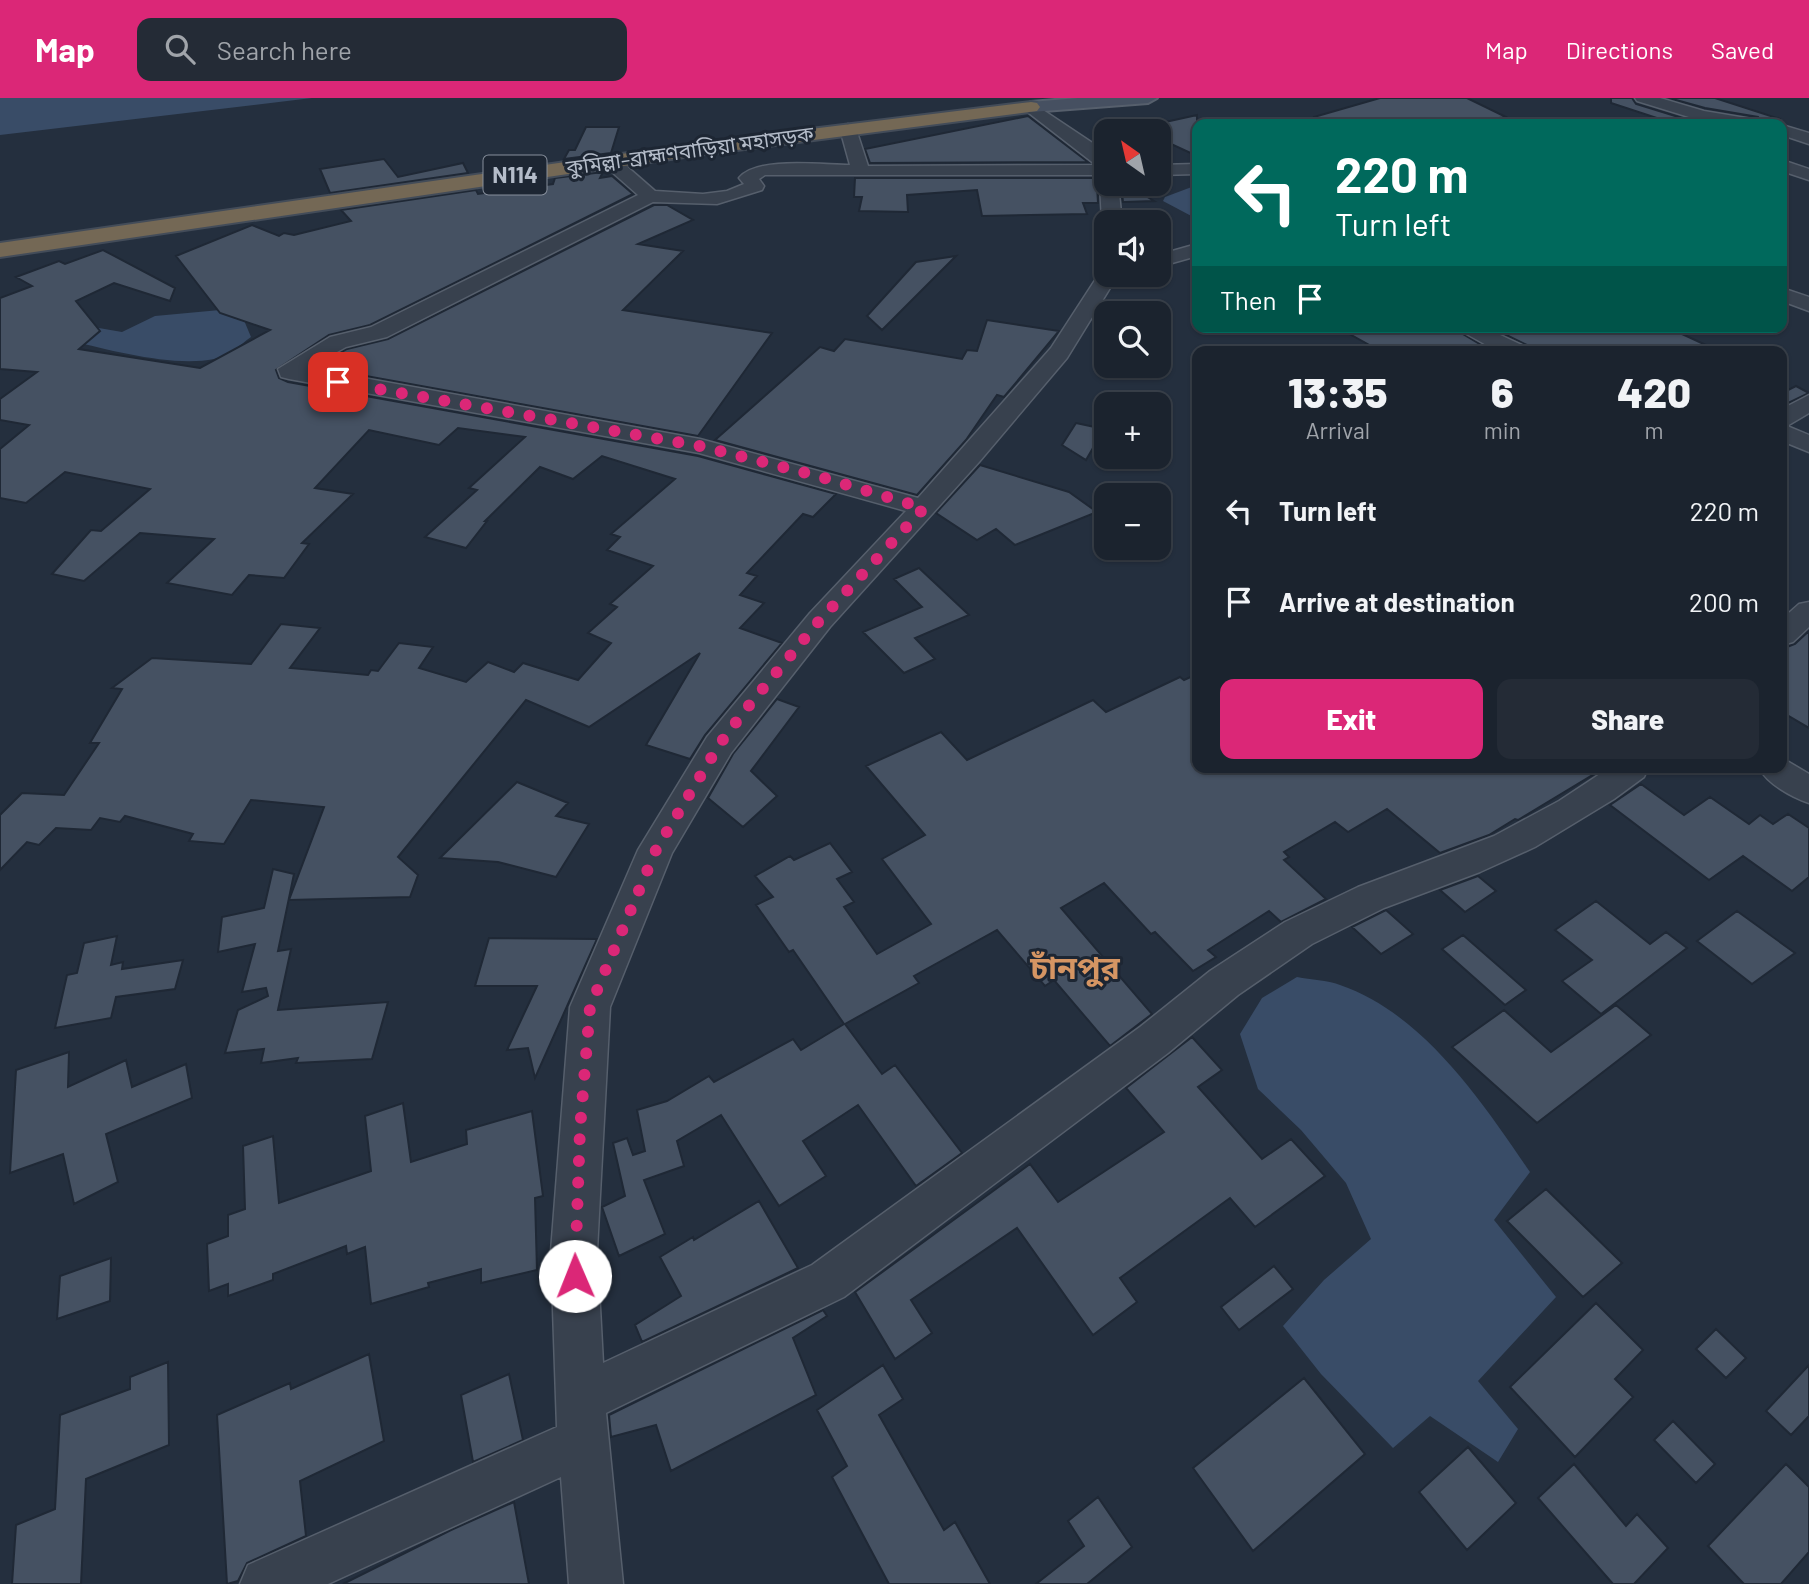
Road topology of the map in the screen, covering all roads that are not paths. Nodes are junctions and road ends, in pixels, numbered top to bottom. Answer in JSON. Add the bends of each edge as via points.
{"nodes":[{"id":1,"x":1148,"y":98,"type":"edge"},
{"id":2,"x":1643,"y":98,"type":"edge"},
{"id":3,"x":1023,"y":102,"type":"edge"},
{"id":4,"x":1721,"y":119,"type":"edge"},
{"id":5,"x":848,"y":129,"type":"junction"},
{"id":6,"x":1787,"y":132,"type":"edge"},
{"id":7,"x":1809,"y":139,"type":"edge"},
{"id":8,"x":1094,"y":153,"type":"edge"},
{"id":9,"x":1809,"y":156,"type":"edge"},
{"id":10,"x":610,"y":161,"type":"junction"},
{"id":11,"x":1787,"y":163,"type":"edge"},
{"id":12,"x":1787,"y":166,"type":"edge"},
{"id":13,"x":1094,"y":167,"type":"edge"},
{"id":14,"x":1192,"y":169,"type":"edge"},
{"id":15,"x":1171,"y":170,"type":"edge"},
{"id":16,"x":861,"y":171,"type":"junction"},
{"id":17,"x":1809,"y":175,"type":"edge"},
{"id":18,"x":650,"y":196,"type":"junction"},
{"id":19,"x":0,"y":250,"type":"edge"},
{"id":20,"x":1192,"y":251,"type":"edge"},
{"id":21,"x":1171,"y":257,"type":"edge"},
{"id":22,"x":1102,"y":287,"type":"edge"},
{"id":23,"x":1787,"y":297,"type":"edge"},
{"id":24,"x":1809,"y":305,"type":"edge"},
{"id":25,"x":1478,"y":333,"type":"edge"},
{"id":26,"x":1505,"y":346,"type":"edge"},
{"id":27,"x":1809,"y":402,"type":"edge"},
{"id":28,"x":1787,"y":417,"type":"edge"},
{"id":29,"x":1787,"y":434,"type":"edge"},
{"id":30,"x":1809,"y":445,"type":"edge"},
{"id":31,"x":924,"y":508,"type":"junction"},
{"id":32,"x":1809,"y":611,"type":"edge"},
{"id":33,"x":1787,"y":631,"type":"edge"},
{"id":34,"x":1627,"y":773,"type":"edge"},
{"id":35,"x":1783,"y":773,"type":"edge"},
{"id":36,"x":1809,"y":790,"type":"edge"},
{"id":37,"x":582,"y":1420,"type":"junction"},
{"id":38,"x":267,"y":1584,"type":"edge"},
{"id":39,"x":596,"y":1584,"type":"edge"}],
"edges":[{"from":1,"to":3,"type":"street"},
{"from":2,"to":4,"type":"street"},
{"from":3,"to":5,"type":"highway","name":"কুমিল্লা–ব্রাহ্মণবাড়িয়া মহাসড়ক","number":"N114"},
{"from":3,"to":8,"type":"street"},
{"from":5,"to":10,"type":"highway","name":"কুমিল্লা–ব্রাহ্মণবাড়িয়া মহাসড়ক","number":"N114"},
{"from":5,"to":16,"type":"street"},
{"from":6,"to":7,"type":"street"},
{"from":9,"to":11,"type":"street"},
{"from":10,"to":18,"type":"street"},
{"from":10,"to":19,"type":"highway","name":"কুমিল্লা–ব্রাহ্মণবাড়িয়া মহাসড়ক","number":"N114"},
{"from":12,"to":17,"type":"street"},
{"from":13,"to":16,"type":"street"},
{"from":14,"to":15,"type":"street"},
{"from":16,"to":18,"type":"street","via":[[761,170],[748,178],[755,186],[740,193],[685,200]]},
{"from":18,"to":31,"type":"street","via":[[379,332],[338,342],[289,371],[700,446]]},
{"from":20,"to":21,"type":"street"},
{"from":22,"to":31,"type":"street","via":[[1059,353]]},
{"from":23,"to":24,"type":"street"},
{"from":25,"to":26,"type":"street"},
{"from":27,"to":28,"type":"street"},
{"from":29,"to":30,"type":"street"},
{"from":31,"to":37,"type":"street","via":[[820,620],[719,745],[656,850],[590,1007],[574,1251]]},
{"from":32,"to":33,"type":"street"},
{"from":34,"to":37,"type":"street","via":[[1603,792],[1505,847],[1351,906],[1259,956],[1154,1040],[828,1281]]},
{"from":35,"to":36,"type":"street"},
{"from":37,"to":38,"type":"street"},
{"from":37,"to":39,"type":"street"}]}
